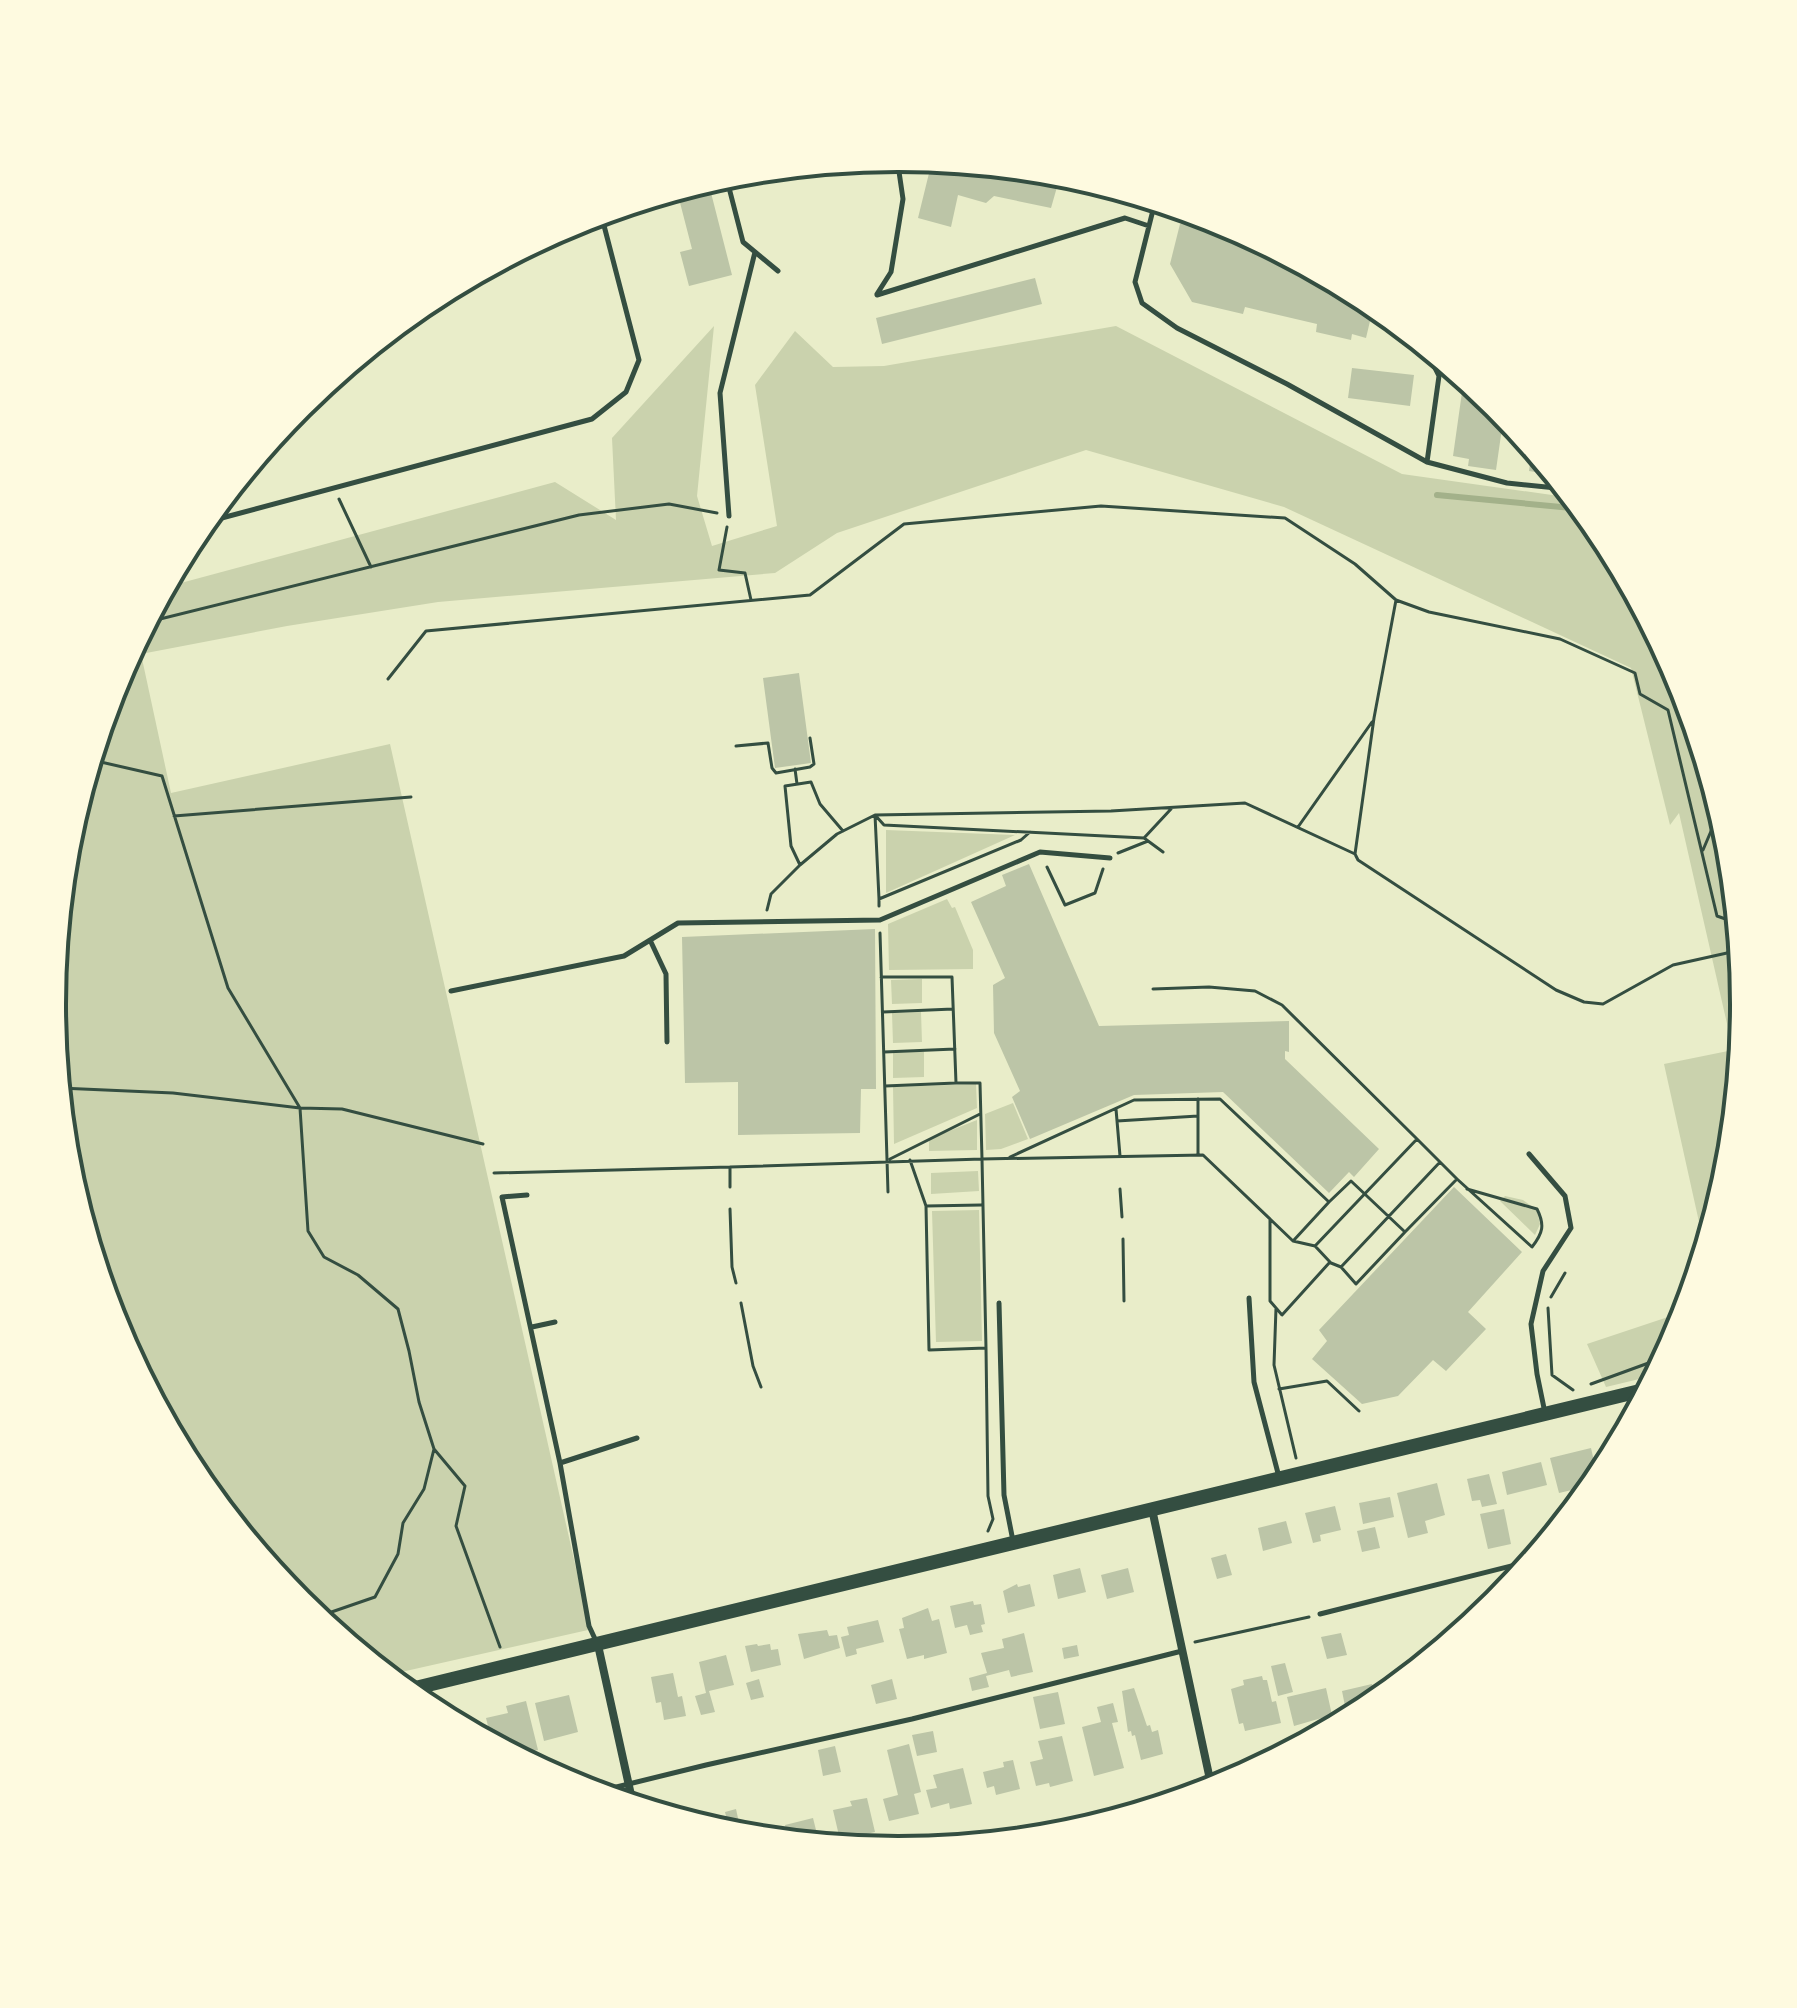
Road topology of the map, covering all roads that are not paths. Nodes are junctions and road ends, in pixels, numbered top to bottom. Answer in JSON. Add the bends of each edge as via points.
{"nodes":[{"id":1,"x":899,"y":172,"type":"edge"},
{"id":2,"x":729,"y":189,"type":"edge"},
{"id":3,"x":1153,"y":212,"type":"edge"},
{"id":4,"x":604,"y":226,"type":"edge"},
{"id":5,"x":1149,"y":226,"type":"junction"},
{"id":6,"x":755,"y":252,"type":"junction"},
{"id":7,"x":778,"y":271,"type":"dead end"},
{"id":8,"x":1435,"y":368,"type":"edge"},
{"id":9,"x":1427,"y":462,"type":"junction"},
{"id":10,"x":1551,"y":487,"type":"edge"},
{"id":11,"x":729,"y":516,"type":"road end"},
{"id":12,"x":223,"y":518,"type":"edge"},
{"id":13,"x":1110,"y":858,"type":"road end"},
{"id":14,"x":650,"y":940,"type":"junction"},
{"id":15,"x":451,"y":991,"type":"dead end"},
{"id":16,"x":667,"y":1042,"type":"dead end"},
{"id":17,"x":1529,"y":1154,"type":"dead end"},
{"id":18,"x":527,"y":1195,"type":"dead end"},
{"id":19,"x":1249,"y":1298,"type":"dead end"},
{"id":20,"x":999,"y":1303,"type":"dead end"},
{"id":21,"x":555,"y":1322,"type":"dead end"},
{"id":22,"x":532,"y":1327,"type":"junction"},
{"id":23,"x":1634,"y":1392,"type":"edge"},
{"id":24,"x":1545,"y":1414,"type":"junction"},
{"id":25,"x":637,"y":1438,"type":"dead end"},
{"id":26,"x":560,"y":1463,"type":"junction"},
{"id":27,"x":1279,"y":1478,"type":"junction"},
{"id":28,"x":1152,"y":1509,"type":"junction"},
{"id":29,"x":1014,"y":1543,"type":"junction"},
{"id":30,"x":1512,"y":1566,"type":"edge"},
{"id":31,"x":1320,"y":1614,"type":"road end"},
{"id":32,"x":598,"y":1645,"type":"junction"},
{"id":33,"x":1182,"y":1648,"type":"junction"},
{"id":34,"x":423,"y":1686,"type":"edge"},
{"id":35,"x":1209,"y":1776,"type":"edge"},
{"id":36,"x":628,"y":1784,"type":"junction"},
{"id":37,"x":617,"y":1787,"type":"edge"},
{"id":38,"x":630,"y":1792,"type":"edge"}],
"edges":[{"from":1,"to":5,"type":"lane","via":[[903,199],[891,272],[877,295],[1125,218]]},
{"from":2,"to":6,"type":"lane","via":[[743,242]]},
{"from":3,"to":5,"type":"lane"},
{"from":4,"to":12,"type":"lane","via":[[639,360],[626,392],[592,419]]},
{"from":5,"to":9,"type":"lane","via":[[1135,282],[1142,303],[1177,328]]},
{"from":6,"to":7,"type":"lane"},
{"from":6,"to":11,"type":"lane","via":[[720,393]]},
{"from":8,"to":9,"type":"lane","via":[[1439,376]]},
{"from":9,"to":10,"type":"lane","via":[[1507,483]]},
{"from":13,"to":14,"type":"lane","via":[[1040,852],[880,920],[688,921]]},
{"from":14,"to":15,"type":"lane","via":[[624,956]]},
{"from":14,"to":16,"type":"lane","via":[[666,974]]},
{"from":17,"to":24,"type":"lane","via":[[1565,1196],[1571,1228],[1543,1271],[1531,1324]]},
{"from":18,"to":22,"type":"lane","via":[[502,1197]]},
{"from":19,"to":27,"type":"lane","via":[[1254,1382]]},
{"from":20,"to":29,"type":"lane","via":[[1004,1495]]},
{"from":21,"to":22,"type":"lane"},
{"from":22,"to":26,"type":"lane"},
{"from":23,"to":24,"type":"street"},
{"from":24,"to":27,"type":"street"},
{"from":25,"to":26,"type":"lane"},
{"from":26,"to":32,"type":"lane","via":[[589,1626]]},
{"from":27,"to":28,"type":"street"},
{"from":28,"to":29,"type":"street"},
{"from":28,"to":33,"type":"street"},
{"from":29,"to":32,"type":"street"},
{"from":30,"to":31,"type":"lane"},
{"from":32,"to":34,"type":"street"},
{"from":32,"to":36,"type":"street"},
{"from":33,"to":35,"type":"street"},
{"from":33,"to":36,"type":"lane","via":[[912,1719]]},
{"from":36,"to":37,"type":"lane"},
{"from":36,"to":38,"type":"street"}]}
